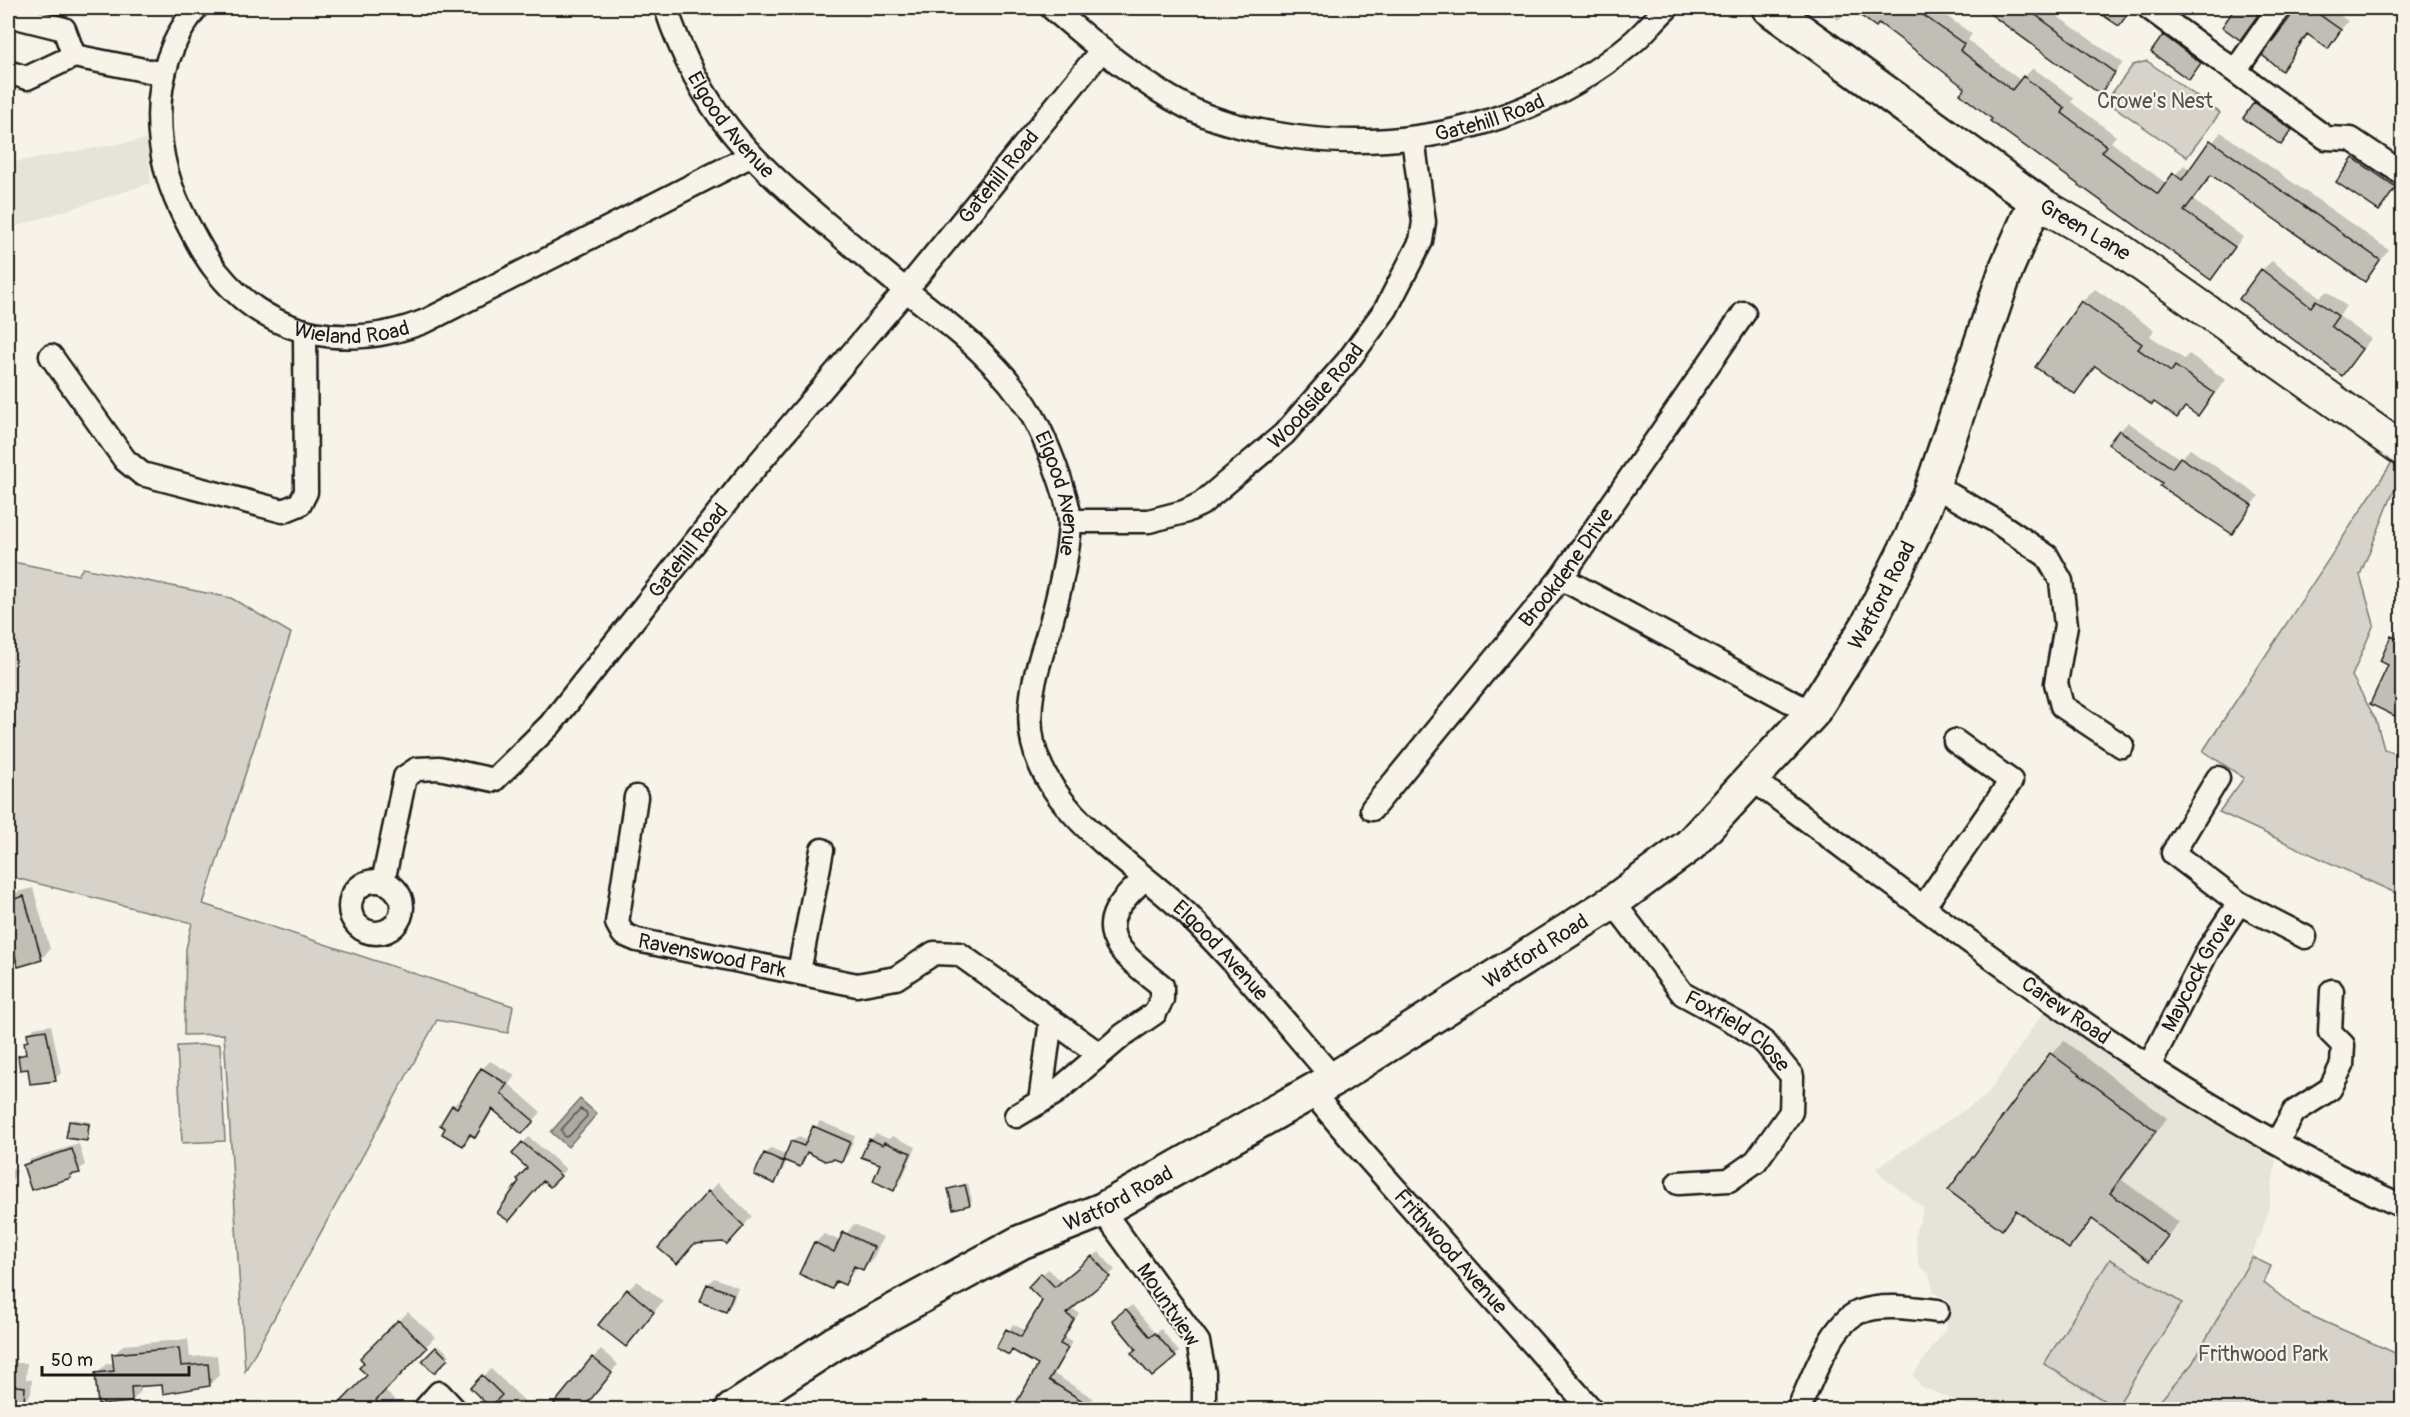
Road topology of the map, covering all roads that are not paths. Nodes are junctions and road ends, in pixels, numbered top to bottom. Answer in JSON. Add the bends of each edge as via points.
{"nodes":[{"id":1,"x":196,"y":8,"type":"edge"},
{"id":2,"x":666,"y":8,"type":"edge"},
{"id":3,"x":1052,"y":8,"type":"edge"},
{"id":4,"x":1667,"y":8,"type":"edge"},
{"id":5,"x":1769,"y":8,"type":"edge"},
{"id":6,"x":2149,"y":8,"type":"edge"},
{"id":7,"x":2279,"y":8,"type":"edge"},
{"id":8,"x":8,"y":15,"type":"edge"},
{"id":9,"x":1101,"y":51,"type":"junction"},
{"id":10,"x":74,"y":56,"type":"junction"},
{"id":11,"x":2236,"y":70,"type":"junction"},
{"id":12,"x":8,"y":72,"type":"edge"},
{"id":13,"x":164,"y":74,"type":"junction"},
{"id":14,"x":1413,"y":138,"type":"junction"},
{"id":15,"x":750,"y":156,"type":"junction"},
{"id":16,"x":2403,"y":173,"type":"edge"},
{"id":17,"x":2036,"y":201,"type":"junction"},
{"id":18,"x":906,"y":290,"type":"junction"},
{"id":19,"x":1744,"y":313,"type":"dead end"},
{"id":20,"x":305,"y":331,"type":"junction"},
{"id":21,"x":51,"y":356,"type":"dead end"},
{"id":22,"x":2403,"y":449,"type":"edge"},
{"id":23,"x":1933,"y":485,"type":"junction"},
{"id":24,"x":1070,"y":521,"type":"junction"},
{"id":25,"x":1561,"y":578,"type":"junction"},
{"id":26,"x":1812,"y":713,"type":"junction"},
{"id":27,"x":1955,"y":741,"type":"dead end"},
{"id":28,"x":2122,"y":746,"type":"dead end"},
{"id":29,"x":2218,"y":778,"type":"dead end"},
{"id":30,"x":1752,"y":779,"type":"junction"},
{"id":31,"x":636,"y":797,"type":"dead end"},
{"id":32,"x":1372,"y":809,"type":"dead end"},
{"id":33,"x":822,"y":850,"type":"dead end"},
{"id":34,"x":1143,"y":879,"type":"junction"},
{"id":35,"x":383,"y":882,"type":"dead end"},
{"id":36,"x":1613,"y":902,"type":"junction"},
{"id":37,"x":2239,"y":903,"type":"junction"},
{"id":38,"x":1924,"y":906,"type":"junction"},
{"id":39,"x":2305,"y":938,"type":"dead end"},
{"id":40,"x":799,"y":972,"type":"junction"},
{"id":41,"x":2332,"y":991,"type":"dead end"},
{"id":42,"x":1051,"y":1020,"type":"junction"},
{"id":43,"x":1099,"y":1054,"type":"junction"},
{"id":44,"x":2149,"y":1066,"type":"junction"},
{"id":45,"x":1322,"y":1085,"type":"junction"},
{"id":46,"x":1040,"y":1102,"type":"junction"},
{"id":47,"x":1016,"y":1116,"type":"dead end"},
{"id":48,"x":2277,"y":1142,"type":"junction"},
{"id":49,"x":1678,"y":1183,"type":"dead end"},
{"id":50,"x":2403,"y":1206,"type":"edge"},
{"id":51,"x":1102,"y":1210,"type":"junction"},
{"id":52,"x":1937,"y":1311,"type":"dead end"},
{"id":53,"x":424,"y":1410,"type":"edge"},
{"id":54,"x":455,"y":1410,"type":"edge"},
{"id":55,"x":732,"y":1410,"type":"edge"},
{"id":56,"x":1204,"y":1410,"type":"edge"},
{"id":57,"x":1592,"y":1410,"type":"edge"},
{"id":58,"x":1798,"y":1410,"type":"edge"}],
"edges":[{"from":1,"to":13,"type":"street","name":"Wieland Road","via":[[172,49]]},
{"from":2,"to":15,"type":"street","name":"Elgood Avenue","via":[[694,76],[721,120]]},
{"from":3,"to":9,"type":"street"},
{"from":4,"to":14,"type":"street","name":"Gatehill Road","via":[[1634,42],[1606,63],[1548,97],[1484,122]]},
{"from":5,"to":17,"type":"main road","name":"Green Lane"},
{"from":6,"to":11,"type":"street"},
{"from":7,"to":11,"type":"street"},
{"from":8,"to":10,"type":"street","via":[[64,29]]},
{"from":9,"to":14,"type":"street","name":"Gatehill Road","via":[[1188,108],[1251,129],[1351,142]]},
{"from":9,"to":18,"type":"street","name":"Gatehill Road"},
{"from":10,"to":12,"type":"street","via":[[27,78]]},
{"from":10,"to":13,"type":"street"},
{"from":11,"to":16,"type":"street","via":[[2326,138],[2351,139]]},
{"from":13,"to":20,"type":"street","name":"Wieland Road","via":[[158,128],[164,164],[174,197],[205,256],[232,290],[249,303]]},
{"from":14,"to":24,"type":"street","name":"Woodside Road","via":[[1424,222],[1421,241],[1386,309],[1347,362],[1284,434],[1201,504],[1184,512],[1149,521]]},
{"from":15,"to":18,"type":"street","name":"Elgood Avenue"},
{"from":15,"to":20,"type":"street","name":"Wieland Road","via":[[399,332],[357,338]]},
{"from":17,"to":22,"type":"main road","name":"Green Lane","via":[[2122,251]]},
{"from":17,"to":23,"type":"main road","name":"Watford Road","via":[[2003,278]]},
{"from":18,"to":24,"type":"street","name":"Elgood Avenue","via":[[1002,373],[1032,415],[1053,459]]},
{"from":18,"to":35,"type":"street","name":"Gatehill Road","via":[[741,484],[550,725],[494,780],[439,768],[417,769],[405,777]]},
{"from":19,"to":25,"type":"street","name":"Brookdene Drive"},
{"from":20,"to":21,"type":"street","via":[[306,492],[300,504],[283,511],[142,474],[125,460]]},
{"from":23,"to":26,"type":"main road","name":"Watford Road","via":[[1868,625]]},
{"from":23,"to":28,"type":"street","via":[[2047,556],[2061,581],[2066,625],[2056,683],[2062,706]]},
{"from":24,"to":34,"type":"street","name":"Elgood Avenue","via":[[1057,603],[1035,676],[1029,721],[1034,747],[1044,772],[1069,809]]},
{"from":25,"to":26,"type":"street"},
{"from":25,"to":32,"type":"street","name":"Brookdene Drive"},
{"from":26,"to":30,"type":"main road","name":"Watford Road"},
{"from":27,"to":38,"type":"street","via":[[2011,781]]},
{"from":29,"to":37,"type":"street","name":"Maycock Grove","via":[[2173,853]]},
{"from":30,"to":36,"type":"main road","name":"Watford Road","via":[[1690,845]]},
{"from":30,"to":38,"type":"street","name":"Carew Road"},
{"from":31,"to":40,"type":"street","name":"Ravenswood Park","via":[[618,923],[623,934]]},
{"from":33,"to":40,"type":"street","name":"Ravenswood Park"},
{"from":34,"to":43,"type":"street","via":[[1116,910],[1112,928],[1115,945],[1162,986],[1162,999],[1155,1013]]},
{"from":34,"to":45,"type":"street","name":"Elgood Avenue","via":[[1189,916]]},
{"from":36,"to":45,"type":"main road","name":"Watford Road"},
{"from":36,"to":49,"type":"street","name":"Foxfield Close","via":[[1683,994],[1765,1043],[1792,1076],[1791,1112],[1756,1161],[1729,1180]]},
{"from":37,"to":39,"type":"street"},
{"from":37,"to":44,"type":"street","name":"Maycock Grove","via":[[2208,950]]},
{"from":38,"to":44,"type":"street","name":"Carew Road","via":[[2063,1009]]},
{"from":40,"to":42,"type":"street","name":"Ravenswood Park","via":[[857,985],[876,984],[896,978],[934,953],[959,954]]},
{"from":41,"to":48,"type":"street","via":[[2330,1032],[2343,1045],[2342,1065],[2330,1089],[2294,1112]]},
{"from":42,"to":43,"type":"street","name":"Ravenswood Park"},
{"from":42,"to":46,"type":"street"},
{"from":43,"to":46,"type":"street"},
{"from":44,"to":48,"type":"street","name":"Carew Road"},
{"from":45,"to":51,"type":"main road","name":"Watford Road"},
{"from":45,"to":57,"type":"street","name":"Frithwood Avenue","via":[[1358,1147]]},
{"from":46,"to":47,"type":"street"},
{"from":48,"to":50,"type":"street","name":"Carew Road"},
{"from":51,"to":55,"type":"main road","name":"Watford Road","via":[[1021,1242],[835,1343]]},
{"from":51,"to":56,"type":"street","name":"Mountview","via":[[1198,1342],[1204,1373]]},
{"from":52,"to":58,"type":"street","via":[[1903,1306],[1858,1312],[1836,1331]]},
{"from":53,"to":54,"type":"street","via":[[439,1393]]}]}
